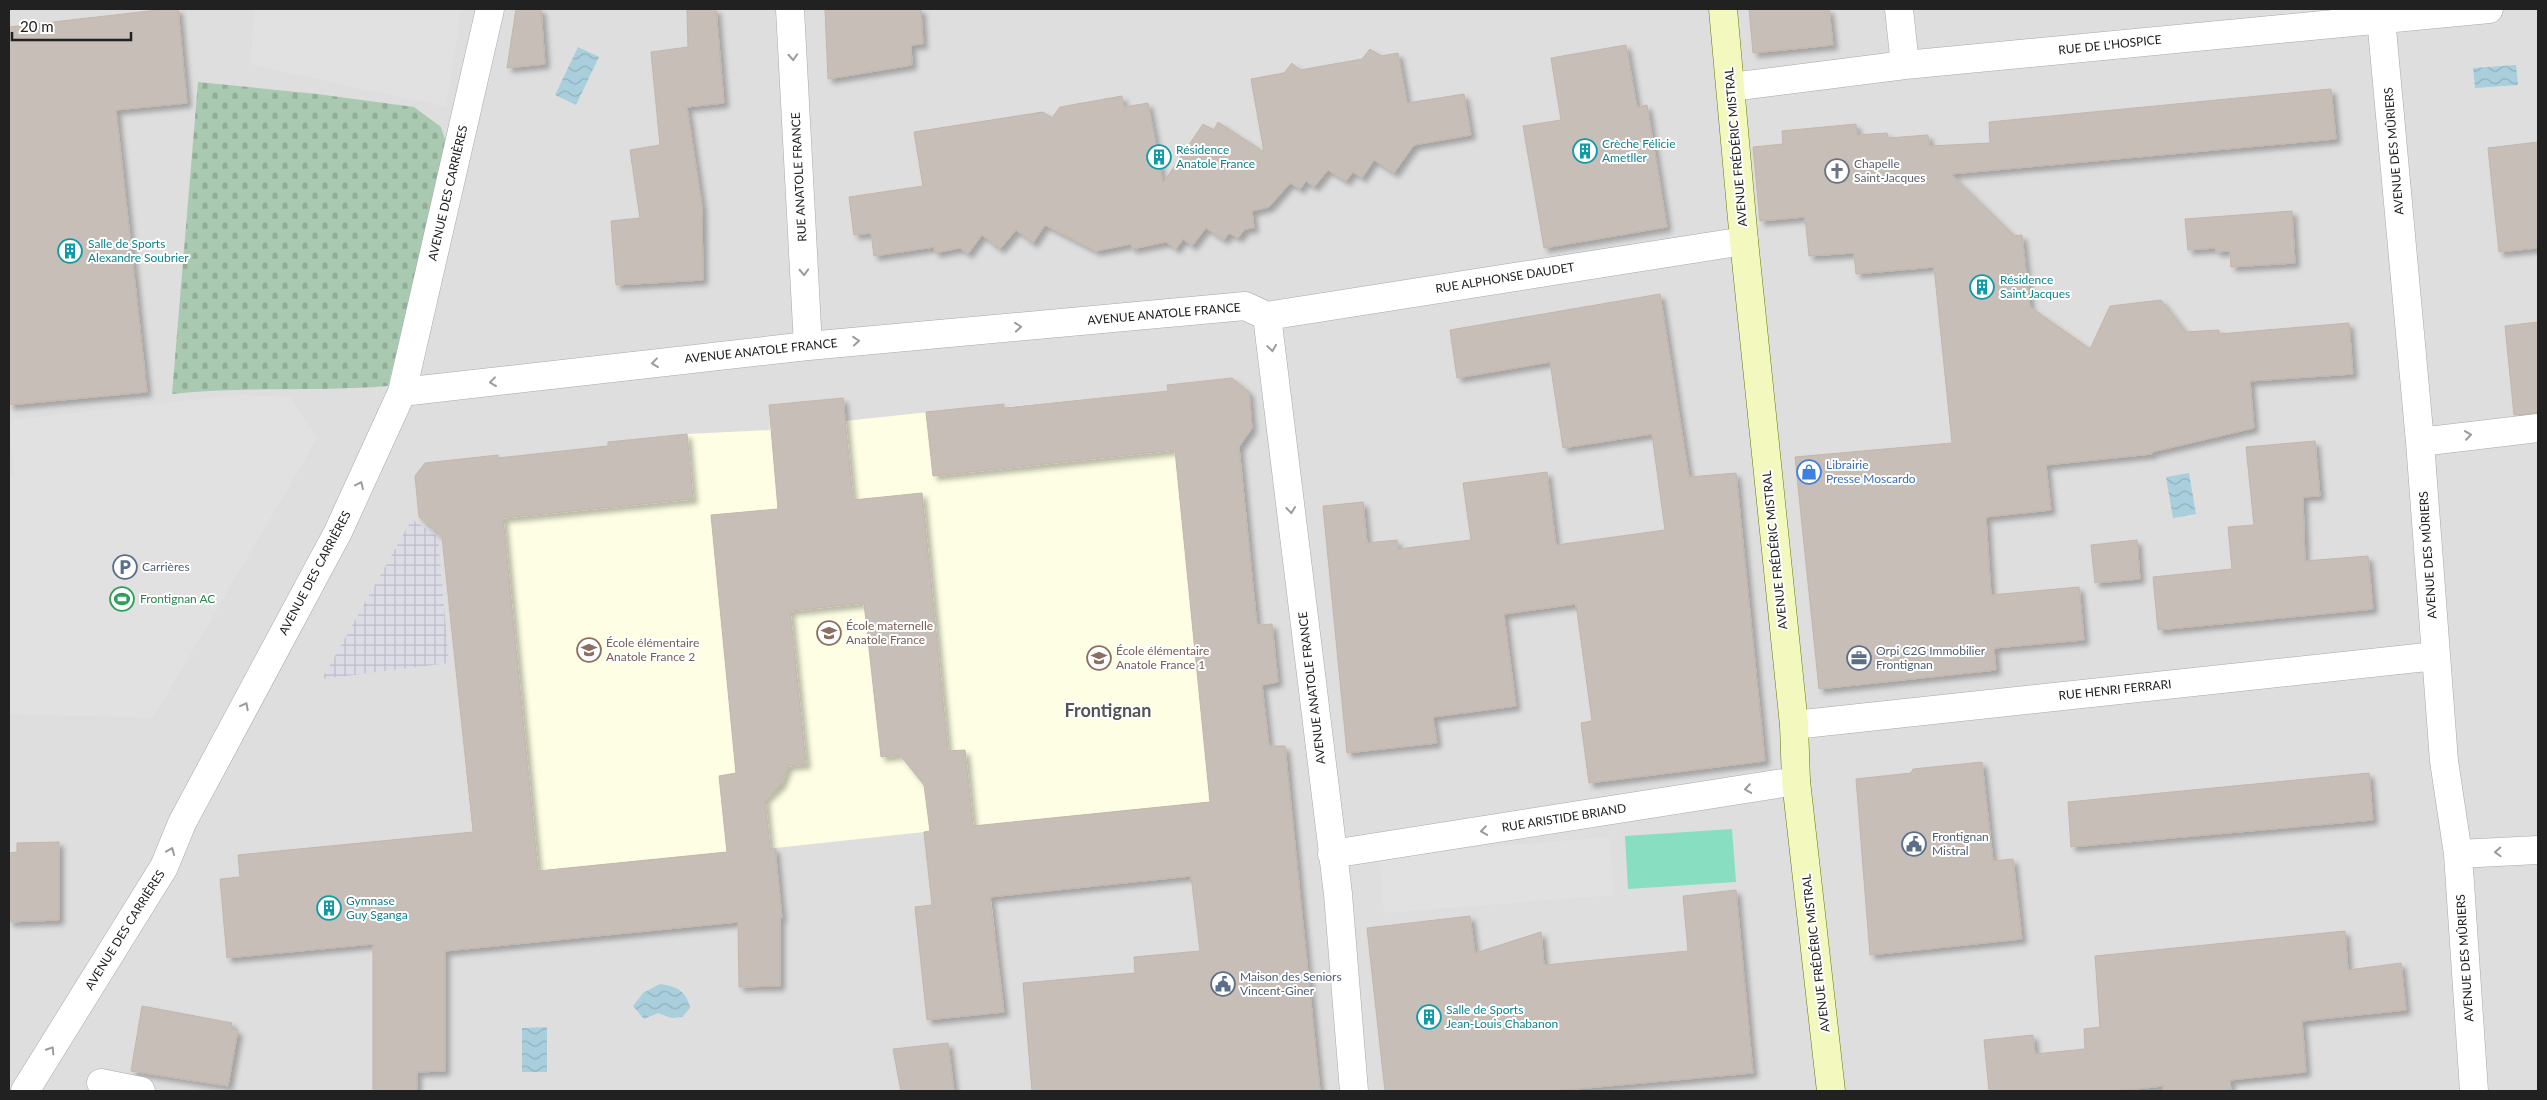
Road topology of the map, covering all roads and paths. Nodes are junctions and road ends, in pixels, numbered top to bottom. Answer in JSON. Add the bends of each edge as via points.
{"nodes":[{"id":1,"x":490,"y":9,"type":"edge"},
{"id":2,"x":790,"y":9,"type":"edge"},
{"id":3,"x":1723,"y":9,"type":"edge"},
{"id":4,"x":1899,"y":9,"type":"edge"},
{"id":5,"x":2489,"y":9,"type":"edge"},
{"id":6,"x":2381,"y":18,"type":"junction"},
{"id":7,"x":1905,"y":65,"type":"junction"},
{"id":8,"x":1731,"y":87,"type":"junction"},
{"id":9,"x":1744,"y":241,"type":"junction"},
{"id":10,"x":1267,"y":316,"type":"junction"},
{"id":11,"x":808,"y":346,"type":"junction"},
{"id":12,"x":402,"y":392,"type":"junction"},
{"id":13,"x":2538,"y":428,"type":"edge"},
{"id":14,"x":2420,"y":442,"type":"junction"},
{"id":15,"x":2436,"y":656,"type":"junction"},
{"id":16,"x":1794,"y":724,"type":"junction"},
{"id":17,"x":1796,"y":781,"type":"junction"},
{"id":18,"x":2538,"y":850,"type":"edge"},
{"id":19,"x":1332,"y":854,"type":"junction"},
{"id":20,"x":2458,"y":854,"type":"junction"},
{"id":21,"x":101,"y":1083,"type":"dead end"},
{"id":22,"x":25,"y":1091,"type":"edge"},
{"id":23,"x":142,"y":1091,"type":"edge"},
{"id":24,"x":1354,"y":1091,"type":"edge"},
{"id":25,"x":1831,"y":1091,"type":"edge"},
{"id":26,"x":2474,"y":1091,"type":"edge"}],
"edges":[{"from":1,"to":12,"type":"street","name":"AVENUE DES CARRIÈRES"},
{"from":2,"to":11,"type":"street","name":"RUE ANATOLE FRANCE","one_way":true},
{"from":3,"to":8,"type":"main road","name":"AVENUE FRÉDÉRIC MISTRAL"},
{"from":4,"to":7,"type":"street"},
{"from":5,"to":6,"type":"street","name":"RUE DE L'HOSPICE"},
{"from":6,"to":7,"type":"street","name":"RUE DE L'HOSPICE"},
{"from":6,"to":14,"type":"street","name":"AVENUE DES MÛRIERS"},
{"from":7,"to":8,"type":"street","name":"RUE DE L'HOSPICE"},
{"from":8,"to":9,"type":"main road","name":"AVENUE FRÉDÉRIC MISTRAL"},
{"from":9,"to":10,"type":"street","name":"RUE ALPHONSE DAUDET"},
{"from":9,"to":16,"type":"main road","name":"AVENUE FRÉDÉRIC MISTRAL"},
{"from":11,"to":10,"type":"street","name":"AVENUE ANATOLE FRANCE","one_way":true,"via":[[1245,306]]},
{"from":10,"to":19,"type":"street","name":"AVENUE ANATOLE FRANCE","one_way":true},
{"from":11,"to":12,"type":"street","name":"AVENUE ANATOLE FRANCE","one_way":true},
{"from":22,"to":12,"type":"street","name":"AVENUE DES CARRIÈRES","one_way":true,"via":[[164,867],[182,823],[338,532]]},
{"from":14,"to":13,"type":"street","one_way":true},
{"from":14,"to":15,"type":"street","name":"AVENUE DES MÛRIERS"},
{"from":15,"to":16,"type":"street","name":"RUE HENRI FERRARI"},
{"from":15,"to":20,"type":"street","name":"AVENUE DES MÛRIERS","via":[[2444,761]]},
{"from":16,"to":17,"type":"main road","name":"AVENUE FRÉDÉRIC MISTRAL"},
{"from":17,"to":19,"type":"street","name":"RUE ARISTIDE BRIAND","one_way":true},
{"from":17,"to":25,"type":"main road","name":"AVENUE FRÉDÉRIC MISTRAL"},
{"from":18,"to":20,"type":"street","one_way":true},
{"from":19,"to":24,"type":"street","name":"AVENUE ANATOLE FRANCE"},
{"from":20,"to":26,"type":"street","name":"AVENUE DES MÛRIERS"},
{"from":21,"to":23,"type":"street"}]}
